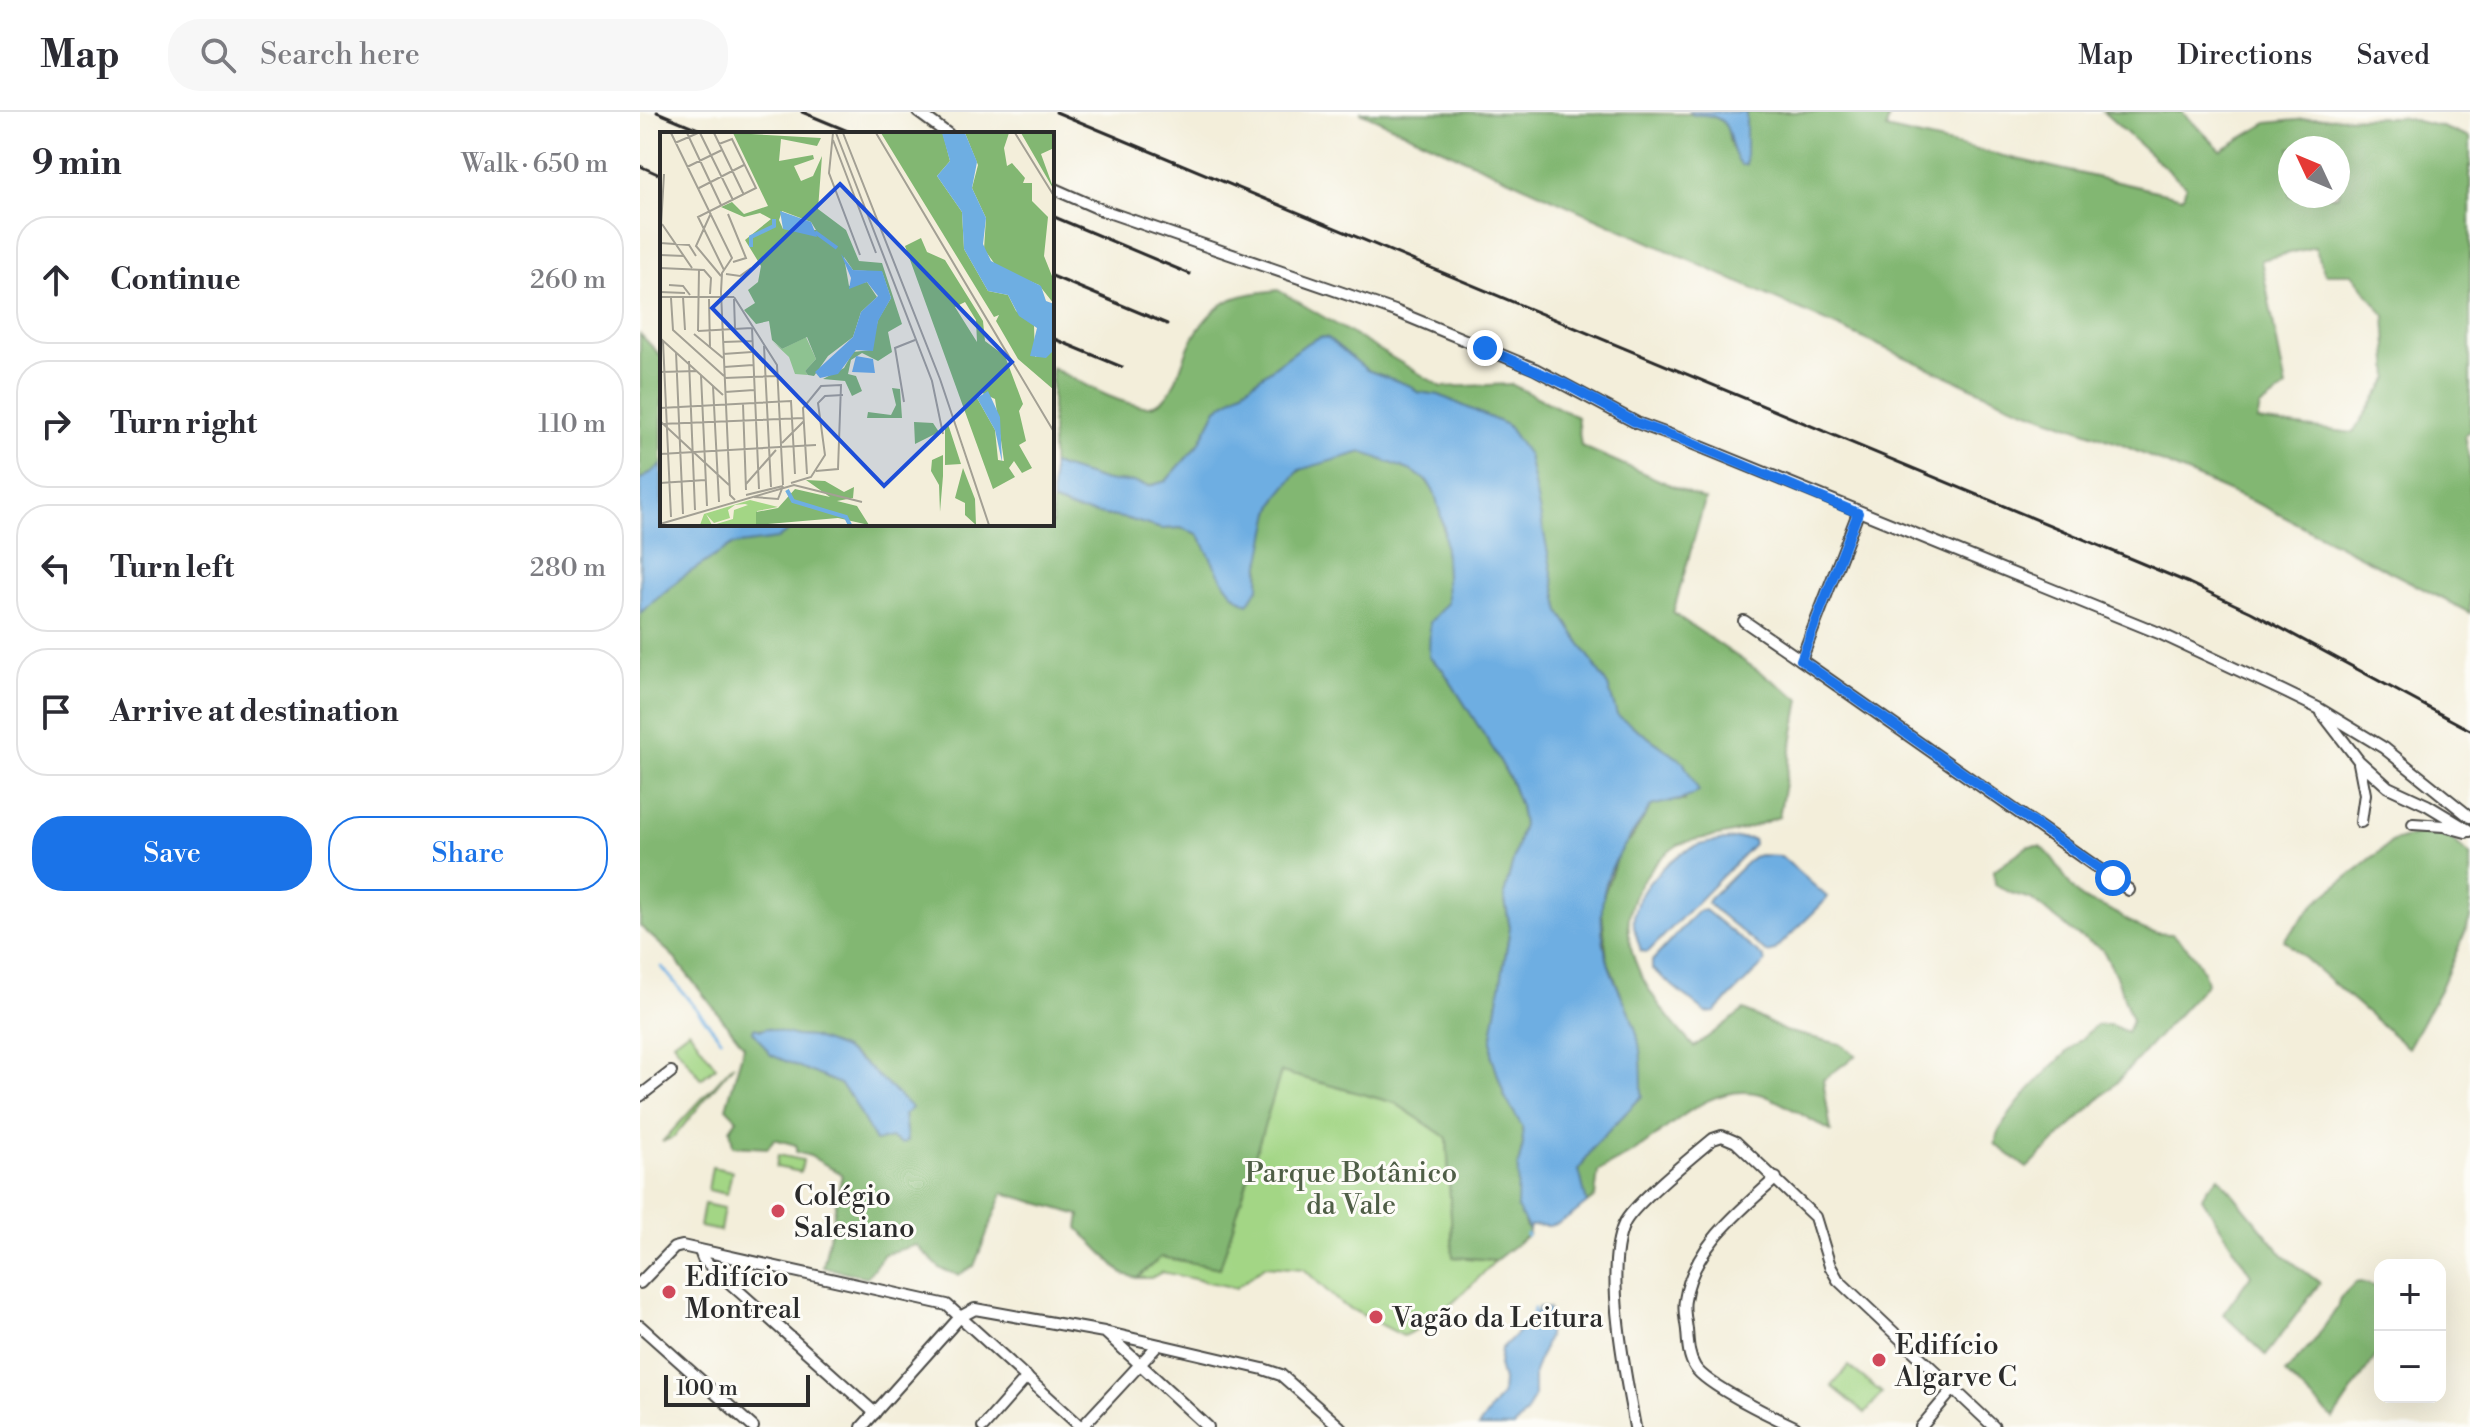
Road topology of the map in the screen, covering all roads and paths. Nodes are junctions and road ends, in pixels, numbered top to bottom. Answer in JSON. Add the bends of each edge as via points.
{"nodes":[{"id":1,"x":918,"y":112,"type":"edge"},
{"id":2,"x":945,"y":132,"type":"edge"},
{"id":3,"x":1054,"y":189,"type":"edge"},
{"id":4,"x":1858,"y":513,"type":"junction"},
{"id":5,"x":1744,"y":621,"type":"dead end"},
{"id":6,"x":1801,"y":660,"type":"junction"},
{"id":7,"x":2318,"y":708,"type":"junction"},
{"id":8,"x":2359,"y":761,"type":"junction"},
{"id":9,"x":2470,"y":817,"type":"edge"},
{"id":10,"x":2361,"y":822,"type":"dead end"},
{"id":11,"x":2413,"y":824,"type":"dead end"},
{"id":12,"x":2470,"y":832,"type":"edge"},
{"id":13,"x":2129,"y":890,"type":"dead end"},
{"id":14,"x":671,"y":1072,"type":"dead end"},
{"id":15,"x":640,"y":1096,"type":"edge"},
{"id":16,"x":1776,"y":1178,"type":"junction"},
{"id":17,"x":700,"y":1251,"type":"junction"},
{"id":18,"x":640,"y":1283,"type":"edge"},
{"id":19,"x":960,"y":1317,"type":"junction"},
{"id":20,"x":640,"y":1326,"type":"edge"},
{"id":21,"x":1104,"y":1332,"type":"junction"},
{"id":22,"x":1158,"y":1345,"type":"junction"},
{"id":23,"x":1139,"y":1365,"type":"junction"},
{"id":24,"x":1027,"y":1377,"type":"junction"},
{"id":25,"x":1954,"y":1388,"type":"junction"},
{"id":26,"x":875,"y":1413,"type":"junction"},
{"id":27,"x":753,"y":1427,"type":"edge"},
{"id":28,"x":862,"y":1427,"type":"edge"},
{"id":29,"x":983,"y":1427,"type":"edge"},
{"id":30,"x":1082,"y":1427,"type":"edge"},
{"id":31,"x":1208,"y":1427,"type":"edge"},
{"id":32,"x":1340,"y":1427,"type":"edge"},
{"id":33,"x":1635,"y":1427,"type":"edge"},
{"id":34,"x":1795,"y":1427,"type":"edge"},
{"id":35,"x":1921,"y":1427,"type":"edge"},
{"id":36,"x":1994,"y":1427,"type":"edge"}],
"edges":[{"from":1,"to":2,"type":"street"},
{"from":3,"to":4,"type":"street","via":[[1395,311],[1535,369],[1637,423]]},
{"from":4,"to":6,"type":"street"},
{"from":4,"to":7,"type":"street","via":[[2159,633]]},
{"from":5,"to":6,"type":"street"},
{"from":6,"to":13,"type":"street"},
{"from":7,"to":8,"type":"street"},
{"from":7,"to":9,"type":"street","via":[[2393,755]]},
{"from":8,"to":10,"type":"street","via":[[2365,794]]},
{"from":8,"to":12,"type":"street","via":[[2388,787]]},
{"from":11,"to":12,"type":"street"},
{"from":14,"to":15,"type":"street"},
{"from":16,"to":25,"type":"street","via":[[1815,1217],[1838,1280]]},
{"from":16,"to":33,"type":"street","via":[[1736,1142],[1718,1136],[1624,1221],[1617,1249],[1617,1303]]},
{"from":16,"to":34,"type":"street","via":[[1704,1252],[1684,1302],[1694,1366],[1723,1389]]},
{"from":17,"to":18,"type":"street","via":[[674,1248]]},
{"from":17,"to":19,"type":"street","via":[[947,1305]]},
{"from":17,"to":26,"type":"street"},
{"from":19,"to":21,"type":"street","via":[[975,1309]]},
{"from":19,"to":24,"type":"street"},
{"from":19,"to":26,"type":"street"},
{"from":20,"to":27,"type":"street"},
{"from":21,"to":22,"type":"street"},
{"from":21,"to":23,"type":"street"},
{"from":22,"to":23,"type":"street"},
{"from":22,"to":32,"type":"street","via":[[1281,1375]]},
{"from":23,"to":30,"type":"street"},
{"from":23,"to":31,"type":"street"},
{"from":24,"to":29,"type":"street"},
{"from":24,"to":30,"type":"street"},
{"from":25,"to":35,"type":"street"},
{"from":25,"to":36,"type":"street"},
{"from":26,"to":28,"type":"street"}]}
